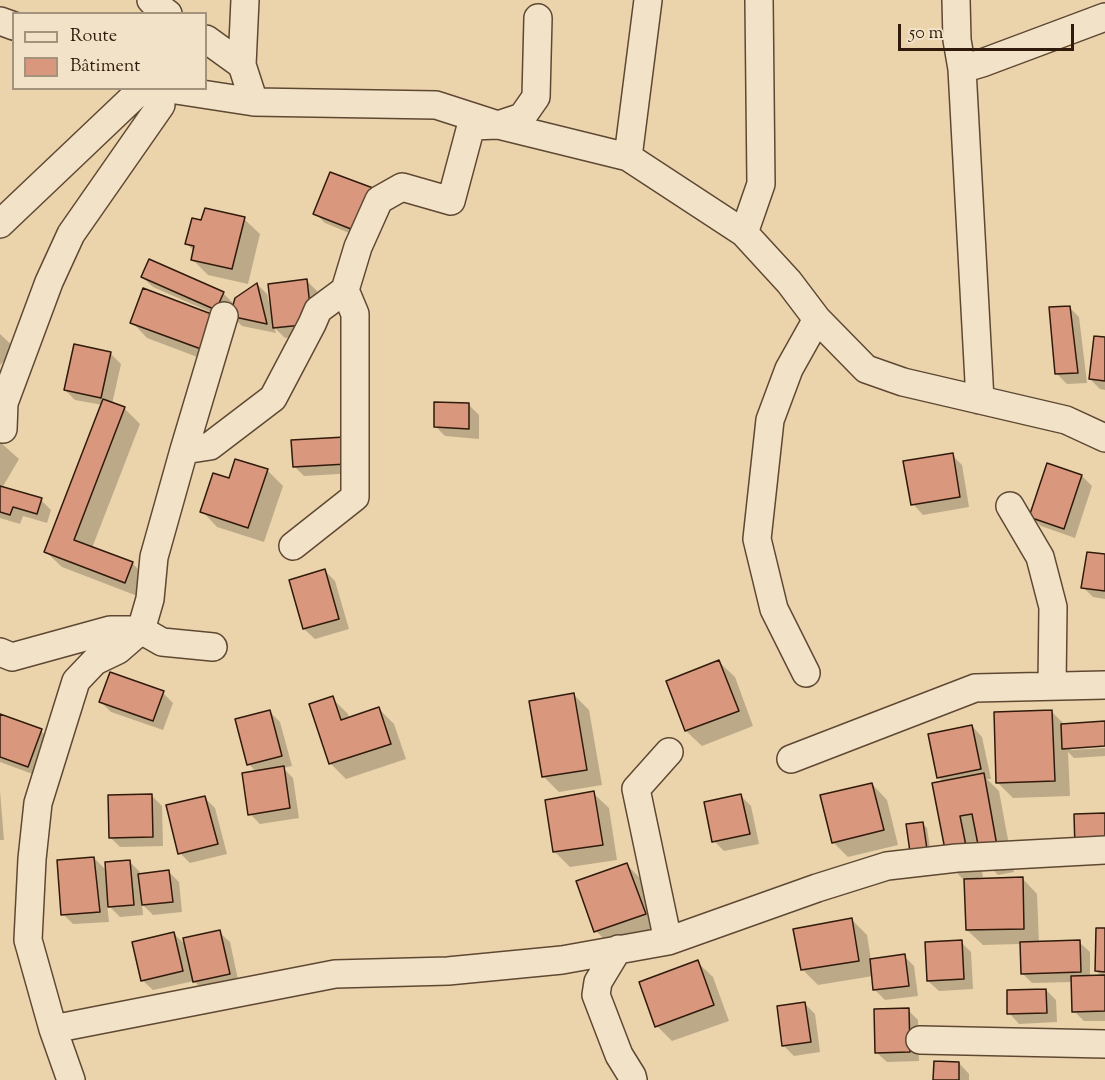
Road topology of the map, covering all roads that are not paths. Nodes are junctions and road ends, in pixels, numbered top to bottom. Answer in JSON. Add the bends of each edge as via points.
{"nodes":[{"id":1,"x":151,"y":0,"type":"edge"},
{"id":2,"x":245,"y":0,"type":"edge"},
{"id":3,"x":648,"y":0,"type":"edge"},
{"id":4,"x":759,"y":0,"type":"edge"},
{"id":5,"x":957,"y":0,"type":"edge"},
{"id":6,"x":165,"y":12,"type":"edge"},
{"id":7,"x":1105,"y":16,"type":"edge"},
{"id":8,"x":538,"y":18,"type":"dead end"},
{"id":9,"x":207,"y":40,"type":"edge"},
{"id":10,"x":242,"y":64,"type":"junction"},
{"id":11,"x":963,"y":69,"type":"junction"},
{"id":12,"x":140,"y":90,"type":"edge"},
{"id":13,"x":149,"y":90,"type":"edge"},
{"id":14,"x":176,"y":90,"type":"edge"},
{"id":15,"x":254,"y":102,"type":"junction"},
{"id":16,"x":498,"y":125,"type":"junction"},
{"id":17,"x":628,"y":157,"type":"junction"},
{"id":18,"x":0,"y":224,"type":"edge"},
{"id":19,"x":744,"y":233,"type":"junction"},
{"id":20,"x":345,"y":290,"type":"junction"},
{"id":21,"x":224,"y":316,"type":"dead end"},
{"id":22,"x":817,"y":319,"type":"junction"},
{"id":23,"x":980,"y":400,"type":"junction"},
{"id":24,"x":3,"y":429,"type":"dead end"},
{"id":25,"x":1105,"y":438,"type":"edge"},
{"id":26,"x":184,"y":450,"type":"junction"},
{"id":27,"x":1010,"y":506,"type":"dead end"},
{"id":28,"x":293,"y":546,"type":"dead end"},
{"id":29,"x":141,"y":630,"type":"junction"},
{"id":30,"x":213,"y":647,"type":"dead end"},
{"id":31,"x":0,"y":652,"type":"edge"},
{"id":32,"x":806,"y":673,"type":"dead end"},
{"id":33,"x":1105,"y":685,"type":"edge"},
{"id":34,"x":1052,"y":686,"type":"junction"},
{"id":35,"x":669,"y":752,"type":"dead end"},
{"id":36,"x":791,"y":759,"type":"dead end"},
{"id":37,"x":1105,"y":850,"type":"edge"},
{"id":38,"x":668,"y":941,"type":"junction"},
{"id":39,"x":618,"y":949,"type":"junction"},
{"id":40,"x":53,"y":1029,"type":"junction"},
{"id":41,"x":920,"y":1040,"type":"dead end"},
{"id":42,"x":1105,"y":1044,"type":"edge"},
{"id":43,"x":71,"y":1080,"type":"edge"},
{"id":44,"x":633,"y":1080,"type":"edge"}],
"edges":[{"from":1,"to":6,"type":"street"},
{"from":2,"to":10,"type":"street"},
{"from":3,"to":17,"type":"street"},
{"from":4,"to":19,"type":"street","via":[[761,184]]},
{"from":5,"to":11,"type":"street","via":[[957,40]]},
{"from":7,"to":11,"type":"street"},
{"from":8,"to":16,"type":"street","via":[[536,97],[522,117]]},
{"from":9,"to":10,"type":"street"},
{"from":10,"to":15,"type":"street"},
{"from":11,"to":23,"type":"street"},
{"from":12,"to":18,"type":"street"},
{"from":13,"to":24,"type":"street","via":[[161,105],[71,234],[4,403]]},
{"from":14,"to":15,"type":"street"},
{"from":15,"to":16,"type":"street","via":[[436,105]]},
{"from":16,"to":17,"type":"street"},
{"from":16,"to":20,"type":"street","via":[[471,126],[451,201],[402,187],[379,200],[358,247]]},
{"from":17,"to":19,"type":"street"},
{"from":19,"to":22,"type":"street"},
{"from":20,"to":26,"type":"street","via":[[318,310],[273,398],[210,446]]},
{"from":20,"to":28,"type":"street","via":[[355,314],[355,497]]},
{"from":21,"to":26,"type":"street"},
{"from":22,"to":23,"type":"street","via":[[866,369]]},
{"from":22,"to":32,"type":"street","via":[[789,369],[770,420],[757,539],[774,609]]},
{"from":23,"to":25,"type":"street","via":[[1066,420]]},
{"from":26,"to":29,"type":"street","via":[[154,557],[150,599]]},
{"from":27,"to":34,"type":"street","via":[[1040,557],[1053,607]]},
{"from":29,"to":30,"type":"street","via":[[162,642]]},
{"from":29,"to":31,"type":"street","via":[[111,630],[12,657]]},
{"from":29,"to":40,"type":"street","via":[[118,650],[95,661],[76,681],[38,803],[28,940]]},
{"from":33,"to":34,"type":"street"},
{"from":34,"to":36,"type":"street","via":[[975,688]]},
{"from":35,"to":38,"type":"street","via":[[636,789]]},
{"from":37,"to":38,"type":"street","via":[[957,858],[888,867]]},
{"from":38,"to":39,"type":"street"},
{"from":39,"to":40,"type":"street","via":[[562,960],[448,971],[335,974]]},
{"from":39,"to":44,"type":"street","via":[[598,982],[596,994]]},
{"from":40,"to":43,"type":"street"},
{"from":41,"to":42,"type":"street"}]}
